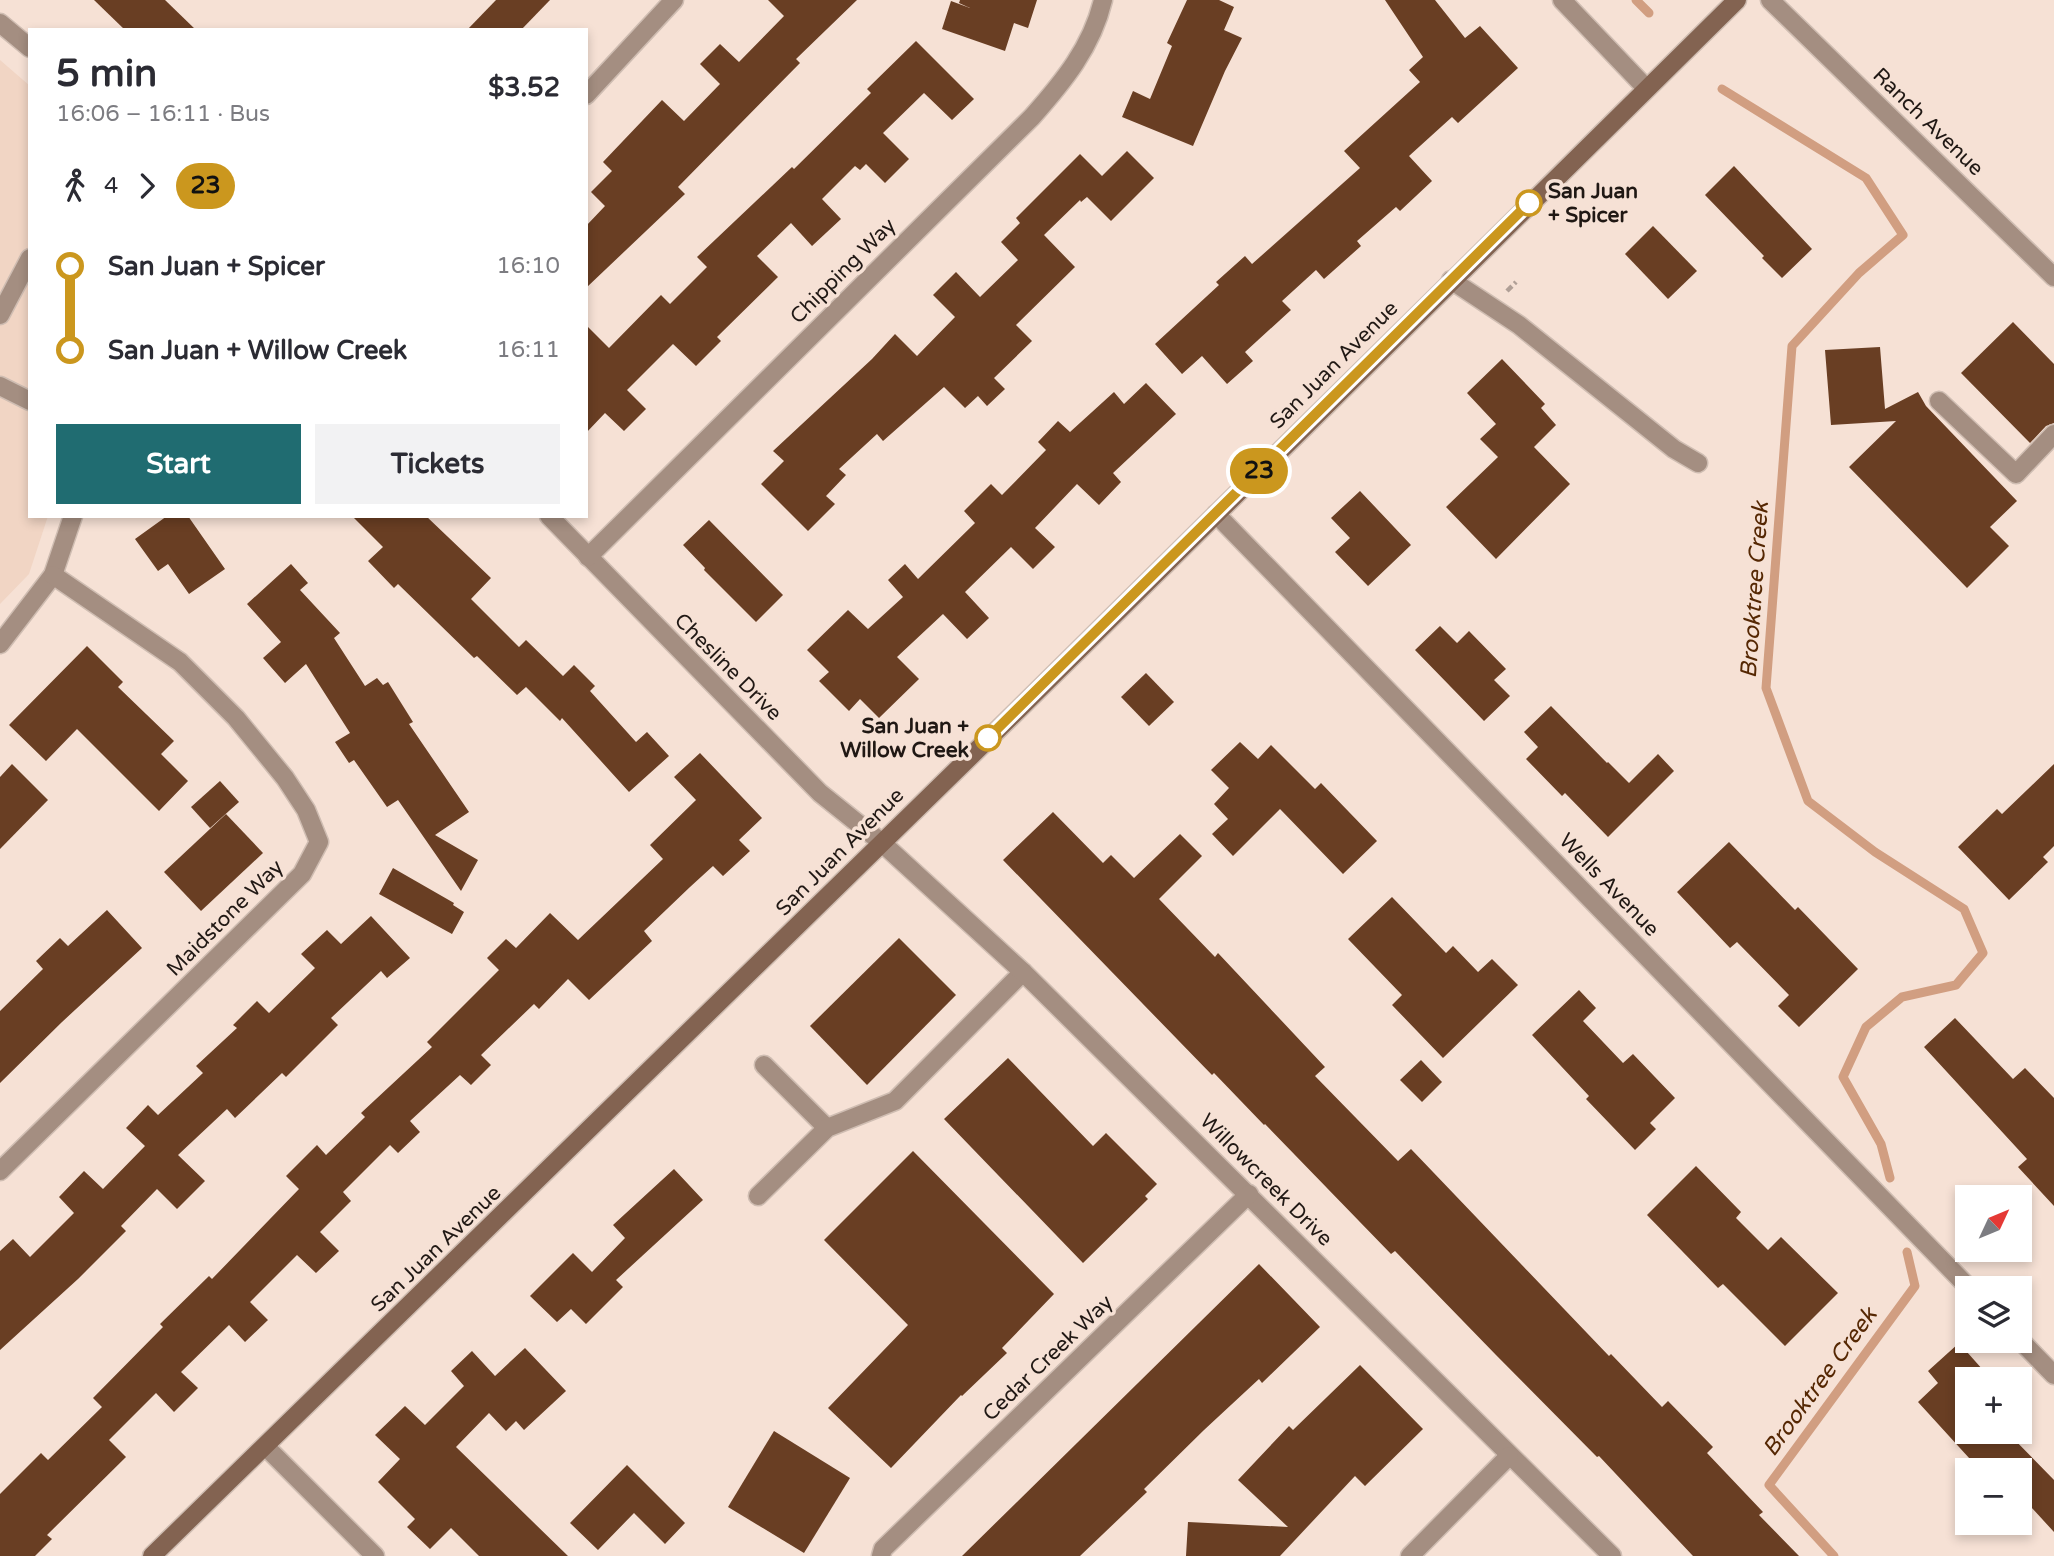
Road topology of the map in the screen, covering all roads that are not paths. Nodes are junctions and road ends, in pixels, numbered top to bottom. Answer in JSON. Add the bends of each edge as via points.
{"nodes":[{"id":1,"x":674,"y":0,"type":"edge"},
{"id":2,"x":1103,"y":0,"type":"edge"},
{"id":3,"x":1562,"y":0,"type":"edge"},
{"id":4,"x":1737,"y":0,"type":"edge"},
{"id":5,"x":1770,"y":0,"type":"edge"},
{"id":6,"x":0,"y":23,"type":"edge"},
{"id":7,"x":28,"y":46,"type":"edge"},
{"id":8,"x":1646,"y":88,"type":"junction"},
{"id":9,"x":588,"y":93,"type":"edge"},
{"id":10,"x":28,"y":262,"type":"edge"},
{"id":11,"x":2054,"y":277,"type":"edge"},
{"id":12,"x":1451,"y":280,"type":"junction"},
{"id":13,"x":0,"y":315,"type":"edge"},
{"id":14,"x":0,"y":386,"type":"edge"},
{"id":15,"x":28,"y":400,"type":"edge"},
{"id":16,"x":1939,"y":401,"type":"dead end"},
{"id":17,"x":2054,"y":435,"type":"edge"},
{"id":18,"x":1698,"y":463,"type":"dead end"},
{"id":19,"x":1216,"y":514,"type":"junction"},
{"id":20,"x":72,"y":518,"type":"edge"},
{"id":21,"x":551,"y":518,"type":"edge"},
{"id":22,"x":588,"y":557,"type":"junction"},
{"id":23,"x":53,"y":575,"type":"junction"},
{"id":24,"x":0,"y":644,"type":"edge"},
{"id":25,"x":881,"y":842,"type":"junction"},
{"id":26,"x":1023,"y":972,"type":"junction"},
{"id":27,"x":764,"y":1065,"type":"dead end"},
{"id":28,"x":827,"y":1128,"type":"junction"},
{"id":29,"x":0,"y":1171,"type":"edge"},
{"id":30,"x":1250,"y":1194,"type":"junction"},
{"id":31,"x":758,"y":1196,"type":"dead end"},
{"id":32,"x":1957,"y":1276,"type":"edge"},
{"id":33,"x":2032,"y":1352,"type":"edge"},
{"id":34,"x":2054,"y":1375,"type":"edge"},
{"id":35,"x":266,"y":1447,"type":"junction"},
{"id":36,"x":1509,"y":1456,"type":"junction"},
{"id":37,"x":152,"y":1556,"type":"edge"},
{"id":38,"x":375,"y":1556,"type":"edge"},
{"id":39,"x":881,"y":1556,"type":"edge"},
{"id":40,"x":1410,"y":1556,"type":"edge"},
{"id":41,"x":1612,"y":1556,"type":"edge"}],
"edges":[{"from":1,"to":9,"type":"street"},
{"from":2,"to":22,"type":"street","name":"Chipping Way","via":[[1087,46],[1032,117]]},
{"from":3,"to":8,"type":"street"},
{"from":4,"to":8,"type":"main road","name":"San Juan Avenue"},
{"from":5,"to":11,"type":"street","name":"Ranch Avenue"},
{"from":6,"to":7,"type":"street"},
{"from":8,"to":12,"type":"main road","name":"San Juan Avenue"},
{"from":10,"to":13,"type":"street"},
{"from":12,"to":18,"type":"street","via":[[1520,326],[1674,449]]},
{"from":12,"to":19,"type":"main road","name":"San Juan Avenue"},
{"from":14,"to":15,"type":"street"},
{"from":16,"to":17,"type":"street","via":[[2016,474]]},
{"from":19,"to":25,"type":"main road","name":"San Juan Avenue"},
{"from":19,"to":32,"type":"street","name":"Wells Avenue"},
{"from":20,"to":23,"type":"street"},
{"from":21,"to":22,"type":"street","name":"Chesline Drive"},
{"from":22,"to":25,"type":"street","name":"Chesline Drive","via":[[820,793]]},
{"from":23,"to":24,"type":"street"},
{"from":23,"to":29,"type":"street","name":"Maidstone Way","via":[[180,662],[236,718],[285,778],[306,810],[319,842],[302,874]]},
{"from":25,"to":26,"type":"street","name":"Willowcreek Drive"},
{"from":25,"to":35,"type":"main road","name":"San Juan Avenue"},
{"from":26,"to":28,"type":"street","via":[[895,1101]]},
{"from":26,"to":30,"type":"street","name":"Willowcreek Drive"},
{"from":27,"to":28,"type":"street"},
{"from":28,"to":31,"type":"street"},
{"from":30,"to":36,"type":"street","name":"Willowcreek Drive"},
{"from":30,"to":39,"type":"street","name":"Cedar Creek Way","via":[[883,1549]]},
{"from":33,"to":34,"type":"street"},
{"from":35,"to":37,"type":"main road","name":"San Juan Avenue"},
{"from":35,"to":38,"type":"street"},
{"from":36,"to":40,"type":"street"},
{"from":36,"to":41,"type":"street","name":"Willowcreek Drive"}]}
